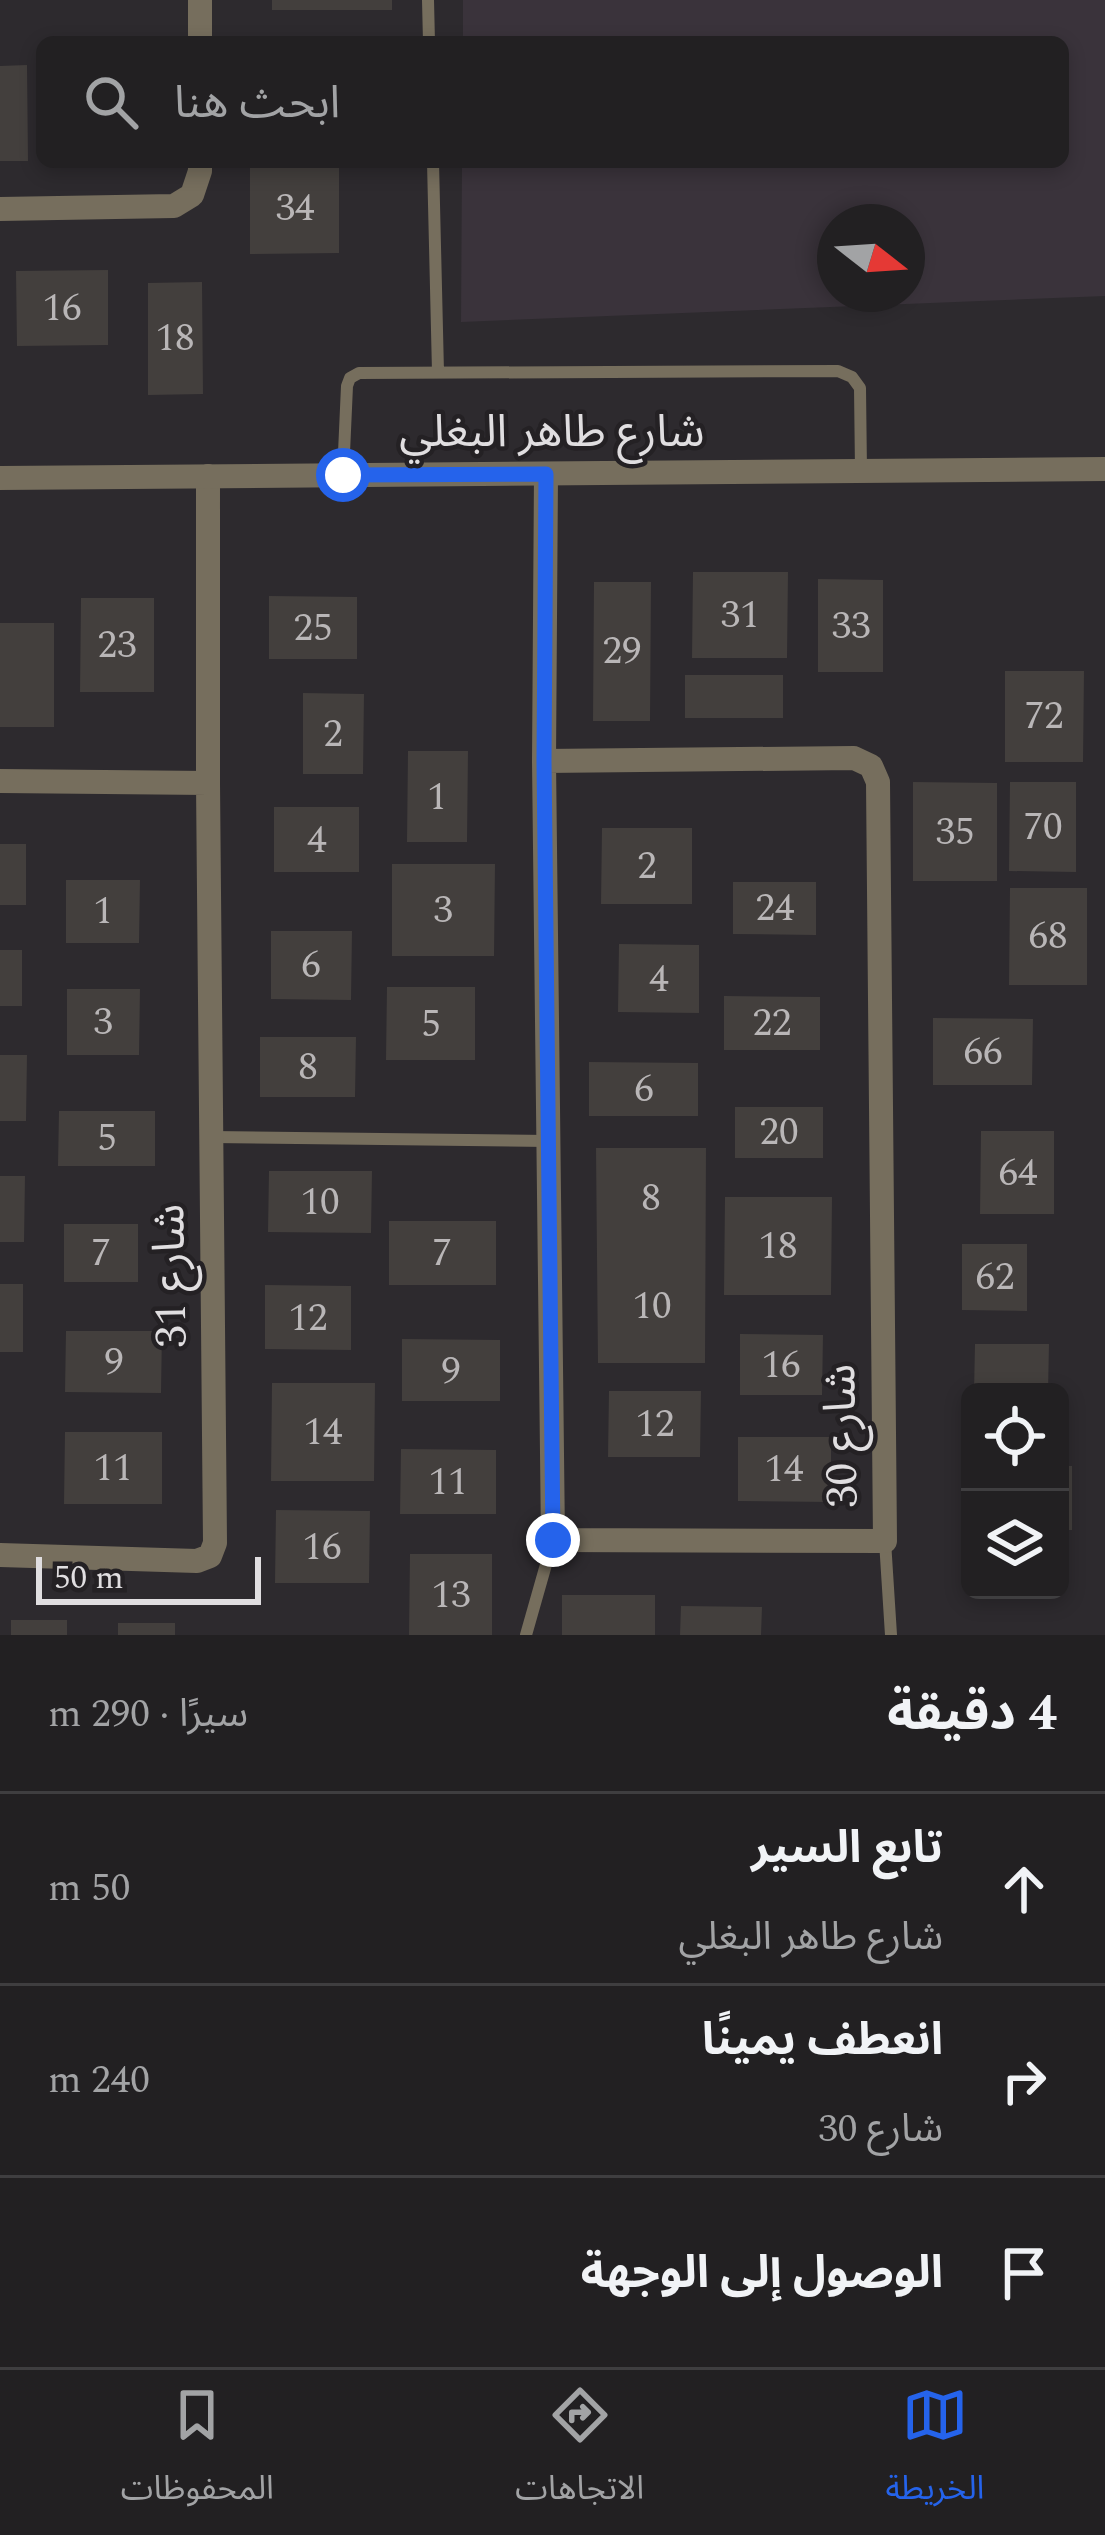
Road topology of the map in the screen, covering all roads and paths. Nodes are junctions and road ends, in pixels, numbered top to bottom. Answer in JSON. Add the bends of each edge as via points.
{"nodes":[{"id":1,"x":200,"y":0,"type":"edge"},
{"id":2,"x":428,"y":0,"type":"edge"},
{"id":3,"x":200,"y":36,"type":"edge"},
{"id":4,"x":429,"y":36,"type":"edge"},
{"id":5,"x":200,"y":168,"type":"edge"},
{"id":6,"x":433,"y":168,"type":"edge"},
{"id":7,"x":0,"y":208,"type":"edge"},
{"id":8,"x":438,"y":372,"type":"junction"},
{"id":9,"x":1105,"y":470,"type":"edge"},
{"id":10,"x":861,"y":471,"type":"junction"},
{"id":11,"x":546,"y":474,"type":"junction"},
{"id":12,"x":343,"y":475,"type":"junction"},
{"id":13,"x":208,"y":476,"type":"junction"},
{"id":14,"x":0,"y":478,"type":"edge"},
{"id":15,"x":544,"y":761,"type":"junction"},
{"id":16,"x":0,"y":781,"type":"edge"},
{"id":17,"x":208,"y":783,"type":"junction"},
{"id":18,"x":212,"y":1137,"type":"junction"},
{"id":19,"x":548,"y":1142,"type":"junction"},
{"id":20,"x":553,"y":1540,"type":"junction"},
{"id":21,"x":885,"y":1541,"type":"junction"},
{"id":22,"x":0,"y":1555,"type":"edge"},
{"id":23,"x":526,"y":1635,"type":"edge"},
{"id":24,"x":891,"y":1635,"type":"edge"}],
"edges":[{"from":1,"to":3,"type":"street"},
{"from":2,"to":4,"type":"lane"},
{"from":5,"to":7,"type":"street","via":[[192,195],[174,206]]},
{"from":6,"to":8,"type":"lane"},
{"from":8,"to":10,"type":"lane","via":[[838,371],[860,388]]},
{"from":8,"to":12,"type":"lane","via":[[350,378]]},
{"from":9,"to":10,"type":"street","name":"شارع طاهر البغلي"},
{"from":10,"to":11,"type":"street","name":"شارع طاهر البغلي"},
{"from":11,"to":12,"type":"street","name":"شارع طاهر البغلي"},
{"from":11,"to":15,"type":"street"},
{"from":12,"to":13,"type":"street","name":"شارع طاهر البغلي"},
{"from":13,"to":14,"type":"street","name":"شارع طاهر البغلي"},
{"from":13,"to":17,"type":"street","name":"شارع 31"},
{"from":15,"to":19,"type":"street"},
{"from":15,"to":21,"type":"street","name":"شارع 30","via":[[854,758],[871,766],[878,782]]},
{"from":16,"to":17,"type":"street"},
{"from":17,"to":18,"type":"street","name":"شارع 31"},
{"from":18,"to":19,"type":"lane"},
{"from":18,"to":22,"type":"street","name":"شارع 31","via":[[210,1556]]},
{"from":19,"to":20,"type":"street"},
{"from":20,"to":21,"type":"street","name":"شارع 30"},
{"from":20,"to":23,"type":"lane"},
{"from":21,"to":24,"type":"lane"}]}
